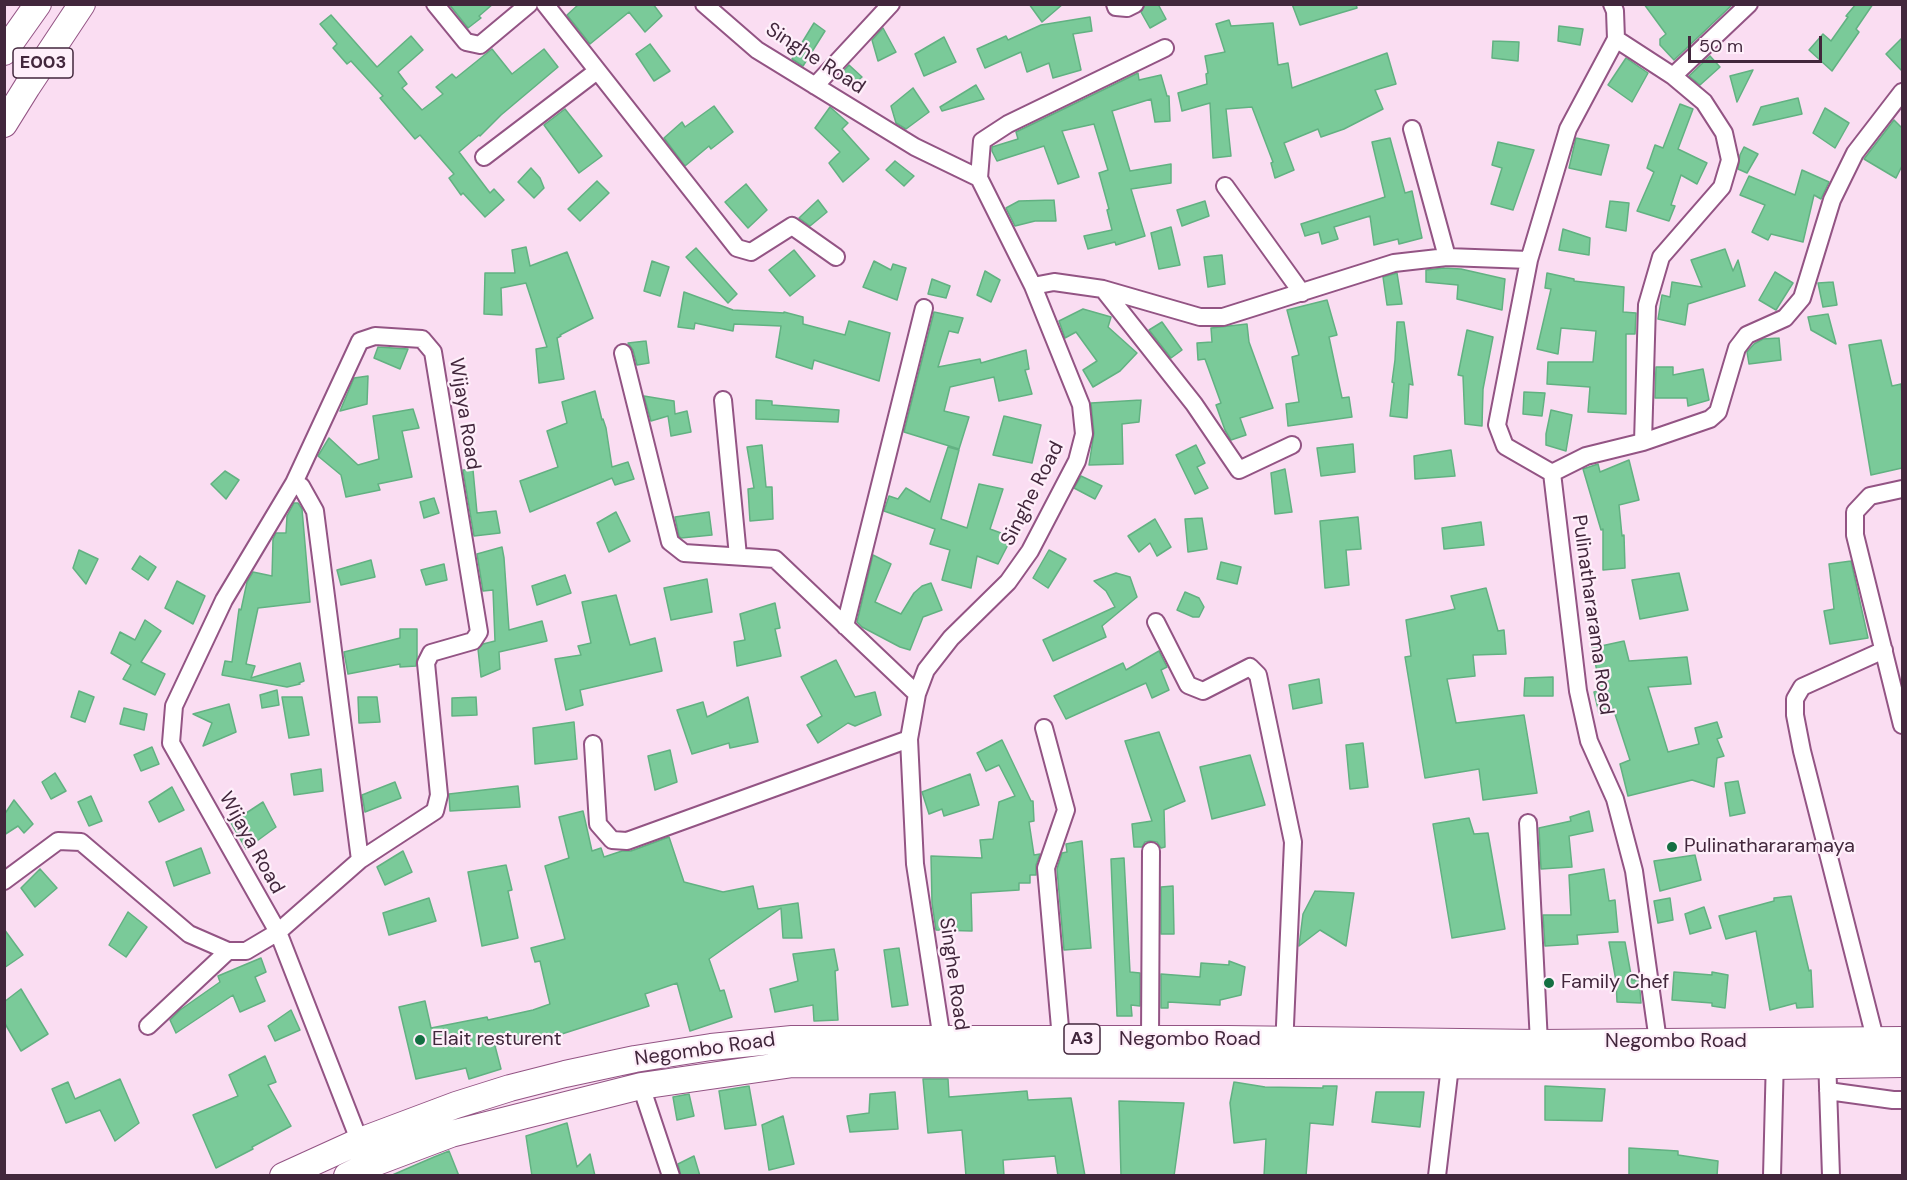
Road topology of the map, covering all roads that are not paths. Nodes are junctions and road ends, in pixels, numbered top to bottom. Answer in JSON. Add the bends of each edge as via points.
{"nodes":[{"id":1,"x":38,"y":4,"type":"edge"},
{"id":2,"x":82,"y":4,"type":"edge"},
{"id":3,"x":435,"y":4,"type":"edge"},
{"id":4,"x":529,"y":4,"type":"edge"},
{"id":5,"x":544,"y":4,"type":"edge"},
{"id":6,"x":704,"y":4,"type":"edge"},
{"id":7,"x":891,"y":4,"type":"edge"},
{"id":8,"x":1115,"y":4,"type":"edge"},
{"id":9,"x":1135,"y":4,"type":"edge"},
{"id":10,"x":1749,"y":4,"type":"edge"},
{"id":11,"x":1616,"y":7,"type":"edge"},
{"id":12,"x":1616,"y":39,"type":"junction"},
{"id":13,"x":1165,"y":48,"type":"dead end"},
{"id":14,"x":4,"y":52,"type":"edge"},
{"id":15,"x":597,"y":71,"type":"junction"},
{"id":16,"x":1673,"y":76,"type":"junction"},
{"id":17,"x":815,"y":86,"type":"junction"},
{"id":18,"x":1902,"y":92,"type":"edge"},
{"id":19,"x":4,"y":124,"type":"edge"},
{"id":20,"x":1412,"y":129,"type":"dead end"},
{"id":21,"x":484,"y":157,"type":"dead end"},
{"id":22,"x":979,"y":178,"type":"junction"},
{"id":23,"x":1225,"y":186,"type":"dead end"},
{"id":24,"x":836,"y":257,"type":"dead end"},
{"id":25,"x":1447,"y":257,"type":"junction"},
{"id":26,"x":1529,"y":260,"type":"junction"},
{"id":27,"x":1033,"y":286,"type":"junction"},
{"id":28,"x":1103,"y":289,"type":"junction"},
{"id":29,"x":1302,"y":293,"type":"junction"},
{"id":30,"x":924,"y":308,"type":"dead end"},
{"id":31,"x":623,"y":353,"type":"dead end"},
{"id":32,"x":723,"y":400,"type":"dead end"},
{"id":33,"x":1643,"y":442,"type":"junction"},
{"id":34,"x":1292,"y":445,"type":"dead end"},
{"id":35,"x":1552,"y":473,"type":"junction"},
{"id":36,"x":294,"y":483,"type":"junction"},
{"id":37,"x":1902,"y":489,"type":"edge"},
{"id":38,"x":738,"y":556,"type":"junction"},
{"id":39,"x":1156,"y":622,"type":"dead end"},
{"id":40,"x":845,"y":626,"type":"junction"},
{"id":41,"x":1884,"y":650,"type":"junction"},
{"id":42,"x":917,"y":694,"type":"junction"},
{"id":43,"x":1902,"y":725,"type":"edge"},
{"id":44,"x":1044,"y":728,"type":"dead end"},
{"id":45,"x":909,"y":739,"type":"junction"},
{"id":46,"x":593,"y":744,"type":"dead end"},
{"id":47,"x":1528,"y":823,"type":"dead end"},
{"id":48,"x":1151,"y":851,"type":"dead end"},
{"id":49,"x":360,"y":860,"type":"junction"},
{"id":50,"x":4,"y":881,"type":"edge"},
{"id":51,"x":278,"y":932,"type":"junction"},
{"id":52,"x":228,"y":951,"type":"junction"},
{"id":53,"x":148,"y":1026,"type":"dead end"},
{"id":54,"x":941,"y":1038,"type":"junction"},
{"id":55,"x":1061,"y":1040,"type":"junction"},
{"id":56,"x":1150,"y":1040,"type":"junction"},
{"id":57,"x":1284,"y":1040,"type":"junction"},
{"id":58,"x":1902,"y":1040,"type":"edge"},
{"id":59,"x":1658,"y":1041,"type":"junction"},
{"id":60,"x":1775,"y":1041,"type":"junction"},
{"id":61,"x":1539,"y":1043,"type":"junction"},
{"id":62,"x":1828,"y":1053,"type":"junction"},
{"id":63,"x":1887,"y":1056,"type":"edge"},
{"id":64,"x":945,"y":1064,"type":"junction"},
{"id":65,"x":1283,"y":1065,"type":"junction"},
{"id":66,"x":1450,"y":1066,"type":"junction"},
{"id":67,"x":1776,"y":1066,"type":"junction"},
{"id":68,"x":641,"y":1086,"type":"junction"},
{"id":69,"x":1828,"y":1091,"type":"junction"},
{"id":70,"x":1902,"y":1100,"type":"edge"},
{"id":71,"x":360,"y":1141,"type":"junction"},
{"id":72,"x":358,"y":1170,"type":"edge"},
{"id":73,"x":283,"y":1176,"type":"edge"},
{"id":74,"x":671,"y":1176,"type":"edge"},
{"id":75,"x":1437,"y":1176,"type":"edge"},
{"id":76,"x":1772,"y":1176,"type":"edge"},
{"id":77,"x":1831,"y":1176,"type":"edge"}],
"edges":[{"from":1,"to":14,"type":"highway","number":"E003"},
{"from":2,"to":19,"type":"highway","number":"E003"},
{"from":3,"to":4,"type":"street","via":[[466,42],[480,45]]},
{"from":5,"to":15,"type":"street"},
{"from":6,"to":17,"type":"street","name":"Singhe Road","via":[[758,50]]},
{"from":7,"to":17,"type":"street"},
{"from":8,"to":9,"type":"street","via":[[1127,8]]},
{"from":10,"to":16,"type":"street"},
{"from":11,"to":12,"type":"street"},
{"from":12,"to":16,"type":"street"},
{"from":12,"to":26,"type":"street","via":[[1568,129]]},
{"from":13,"to":22,"type":"street","via":[[1008,124],[982,141]]},
{"from":15,"to":21,"type":"street"},
{"from":15,"to":24,"type":"street","via":[[737,248],[751,252],[792,226]]},
{"from":16,"to":33,"type":"street","via":[[1704,102],[1724,132],[1730,160],[1722,187],[1660,257],[1647,305]]},
{"from":17,"to":22,"type":"street","name":"Singhe Road","via":[[915,147]]},
{"from":18,"to":33,"type":"street","via":[[1855,153],[1832,200],[1802,298],[1785,318],[1747,335],[1737,348],[1718,412],[1710,419]]},
{"from":20,"to":25,"type":"street"},
{"from":22,"to":27,"type":"street","name":"Singhe Road"},
{"from":23,"to":29,"type":"street"},
{"from":25,"to":26,"type":"street"},
{"from":25,"to":29,"type":"street","via":[[1394,263]]},
{"from":26,"to":35,"type":"street","via":[[1497,425],[1505,446]]},
{"from":27,"to":28,"type":"street","via":[[1053,282]]},
{"from":27,"to":42,"type":"street","name":"Singhe Road","via":[[1081,405],[1084,434],[1077,461],[1030,551],[1008,582],[951,638],[926,670]]},
{"from":28,"to":29,"type":"street","via":[[1200,317],[1223,317]]},
{"from":28,"to":34,"type":"street","via":[[1194,404],[1239,470]]},
{"from":30,"to":40,"type":"street"},
{"from":31,"to":38,"type":"street","via":[[670,542],[684,553]]},
{"from":32,"to":38,"type":"street"},
{"from":33,"to":35,"type":"street","via":[[1586,456]]},
{"from":35,"to":59,"type":"street","name":"Pulinathararama Road","via":[[1578,691],[1589,741],[1615,799],[1634,871]]},
{"from":36,"to":49,"type":"street","via":[[301,486],[315,511]]},
{"from":36,"to":49,"type":"street","name":"Wijaya Road","via":[[360,341],[375,336],[422,339],[433,352],[479,632],[473,641],[431,653],[426,663],[439,795],[435,811]]},
{"from":36,"to":51,"type":"street","name":"Wijaya Road","via":[[219,610],[174,706],[171,743]]},
{"from":37,"to":41,"type":"street","via":[[1870,496],[1855,512],[1855,535]]},
{"from":38,"to":40,"type":"street","via":[[775,560]]},
{"from":39,"to":57,"type":"street","via":[[1188,685],[1203,691],[1250,667],[1258,675],[1293,842]]},
{"from":40,"to":42,"type":"street"},
{"from":41,"to":43,"type":"street"},
{"from":41,"to":63,"type":"street","via":[[1802,687],[1795,699],[1795,715]]},
{"from":42,"to":45,"type":"street","name":"Singhe Road"},
{"from":44,"to":55,"type":"street","via":[[1066,810],[1046,868]]},
{"from":45,"to":46,"type":"street","via":[[627,841],[612,840],[598,824]]},
{"from":45,"to":54,"type":"street","name":"Singhe Road","via":[[915,864]]},
{"from":47,"to":61,"type":"street"},
{"from":48,"to":56,"type":"street"},
{"from":49,"to":51,"type":"street","name":"Wijaya Road"},
{"from":50,"to":52,"type":"street","via":[[58,841],[81,842],[189,934]]},
{"from":51,"to":52,"type":"street","via":[[246,951]]},
{"from":51,"to":71,"type":"street","name":"Wijaya Road"},
{"from":52,"to":53,"type":"street"},
{"from":54,"to":55,"type":"highway","name":"Negombo Road","number":"A3"},
{"from":54,"to":64,"type":"street","name":"Singhe Road"},
{"from":54,"to":71,"type":"highway","name":"Negombo Road","number":"A3","via":[[792,1039],[635,1059],[510,1088]]},
{"from":55,"to":56,"type":"highway","name":"Negombo Road","number":"A3"},
{"from":56,"to":57,"type":"highway","name":"Negombo Road","number":"A3"},
{"from":57,"to":61,"type":"highway","name":"Negombo Road","number":"A3"},
{"from":57,"to":65,"type":"street"},
{"from":58,"to":63,"type":"highway","name":"Negombo Road","number":"A3"},
{"from":59,"to":60,"type":"highway","name":"Negombo Road","number":"A3"},
{"from":59,"to":61,"type":"highway","name":"Negombo Road","number":"A3"},
{"from":60,"to":62,"type":"highway","name":"Negombo Road","number":"A3"},
{"from":60,"to":67,"type":"street"},
{"from":62,"to":63,"type":"highway","name":"Negombo Road","number":"A3"},
{"from":62,"to":67,"type":"highway","name":"Negombo Road","number":"A3"},
{"from":62,"to":69,"type":"street"},
{"from":64,"to":65,"type":"highway","name":"Negombo Road","number":"A3"},
{"from":64,"to":68,"type":"highway","name":"Negombo Road","number":"A3","via":[[793,1064]]},
{"from":65,"to":66,"type":"highway","name":"Negombo Road","number":"A3"},
{"from":66,"to":67,"type":"highway","name":"Negombo Road","number":"A3"},
{"from":66,"to":75,"type":"street"},
{"from":67,"to":76,"type":"street"},
{"from":68,"to":72,"type":"highway","name":"Negombo Road","number":"A3","via":[[451,1134]]},
{"from":68,"to":74,"type":"street"},
{"from":69,"to":70,"type":"street"},
{"from":69,"to":77,"type":"street"},
{"from":71,"to":72,"type":"street","name":"Wijaya Road"},
{"from":71,"to":73,"type":"highway","name":"Negombo Road","number":"A3"}]}
